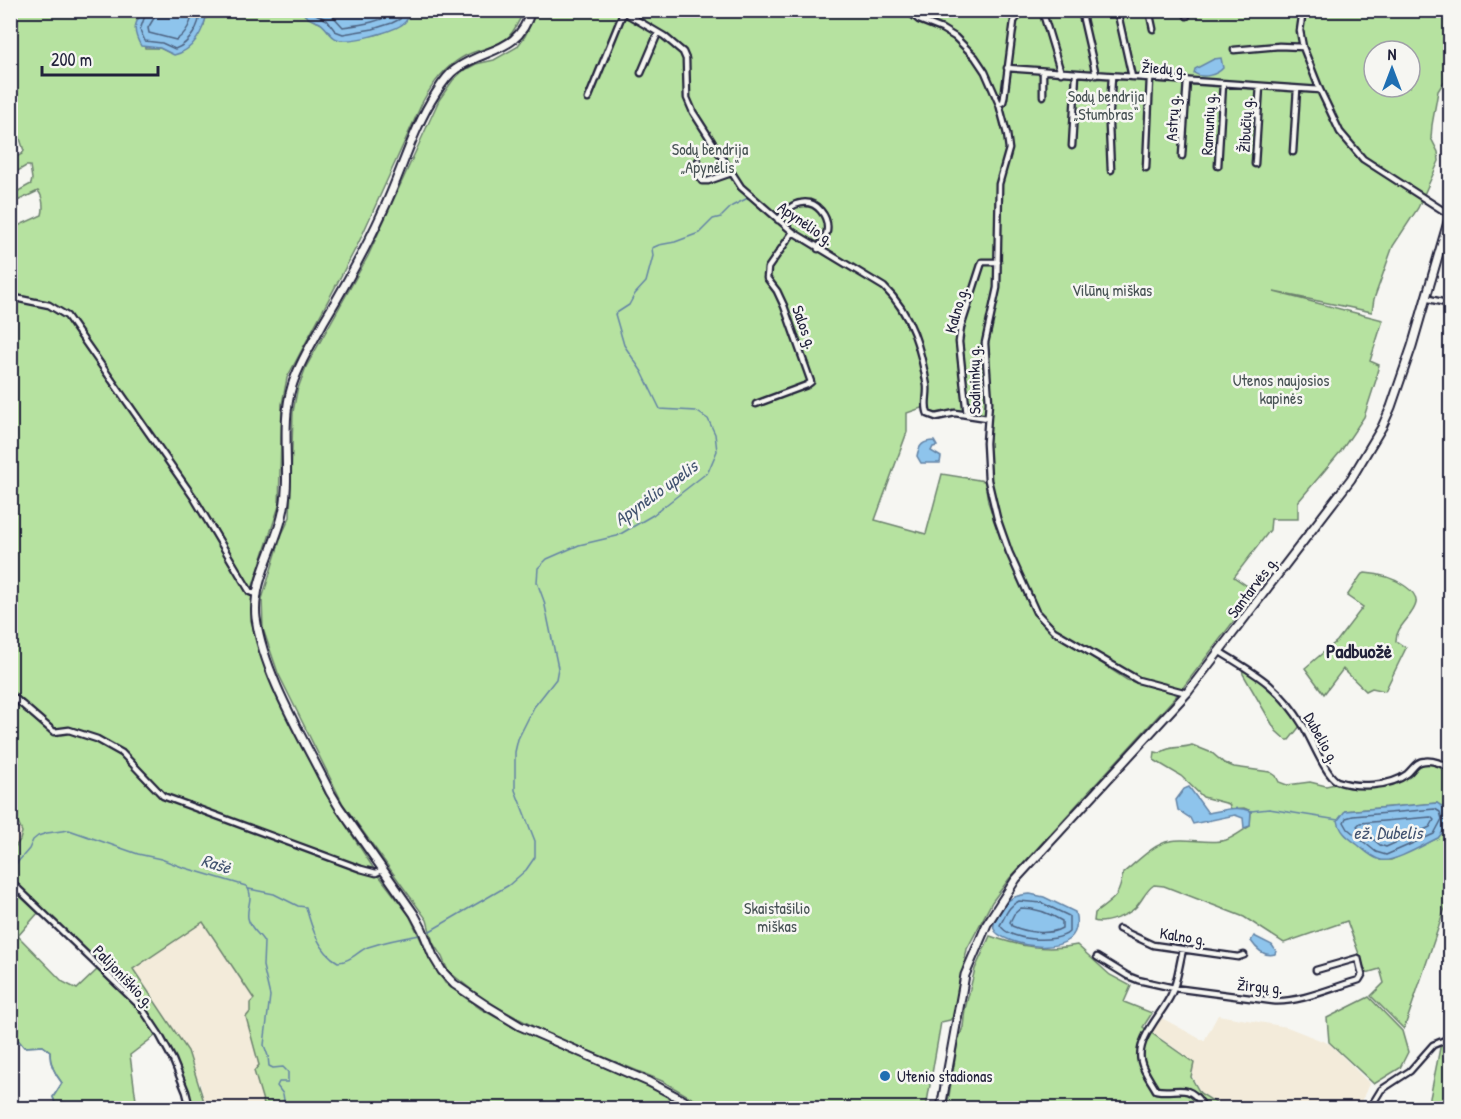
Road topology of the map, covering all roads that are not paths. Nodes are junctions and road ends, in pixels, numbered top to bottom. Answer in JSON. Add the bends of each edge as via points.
{"nodes":[{"id":1,"x":531,"y":10,"type":"edge"},
{"id":2,"x":907,"y":10,"type":"edge"},
{"id":3,"x":1023,"y":10,"type":"edge"},
{"id":4,"x":1042,"y":10,"type":"edge"},
{"id":5,"x":1081,"y":10,"type":"edge"},
{"id":6,"x":1117,"y":10,"type":"edge"},
{"id":7,"x":1149,"y":10,"type":"edge"},
{"id":8,"x":1303,"y":10,"type":"edge"},
{"id":9,"x":622,"y":12,"type":"edge"},
{"id":10,"x":1153,"y":29,"type":"dead end"},
{"id":11,"x":658,"y":33,"type":"junction"},
{"id":12,"x":1303,"y":47,"type":"junction"},
{"id":13,"x":1234,"y":50,"type":"dead end"},
{"id":14,"x":1007,"y":69,"type":"junction"},
{"id":15,"x":1043,"y":72,"type":"junction"},
{"id":16,"x":641,"y":73,"type":"dead end"},
{"id":17,"x":1061,"y":74,"type":"junction"},
{"id":18,"x":1076,"y":74,"type":"junction"},
{"id":19,"x":1096,"y":75,"type":"junction"},
{"id":20,"x":1112,"y":76,"type":"junction"},
{"id":21,"x":1132,"y":77,"type":"junction"},
{"id":22,"x":1150,"y":78,"type":"junction"},
{"id":23,"x":1186,"y":81,"type":"junction"},
{"id":24,"x":1223,"y":84,"type":"junction"},
{"id":25,"x":1260,"y":86,"type":"junction"},
{"id":26,"x":1297,"y":89,"type":"junction"},
{"id":27,"x":1320,"y":90,"type":"junction"},
{"id":28,"x":1043,"y":96,"type":"dead end"},
{"id":29,"x":588,"y":99,"type":"dead end"},
{"id":30,"x":999,"y":104,"type":"junction"},
{"id":31,"x":1072,"y":146,"type":"dead end"},
{"id":32,"x":1293,"y":152,"type":"dead end"},
{"id":33,"x":1182,"y":156,"type":"dead end"},
{"id":34,"x":698,"y":161,"type":"dead end"},
{"id":35,"x":1255,"y":164,"type":"dead end"},
{"id":36,"x":1218,"y":166,"type":"dead end"},
{"id":37,"x":1146,"y":168,"type":"dead end"},
{"id":38,"x":1111,"y":170,"type":"dead end"},
{"id":39,"x":731,"y":172,"type":"junction"},
{"id":40,"x":1450,"y":215,"type":"edge"},
{"id":41,"x":778,"y":220,"type":"junction"},
{"id":42,"x":793,"y":232,"type":"junction"},
{"id":43,"x":818,"y":249,"type":"junction"},
{"id":44,"x":998,"y":262,"type":"junction"},
{"id":45,"x":10,"y":297,"type":"edge"},
{"id":46,"x":1425,"y":298,"type":"junction"},
{"id":47,"x":1450,"y":304,"type":"edge"},
{"id":48,"x":756,"y":404,"type":"dead end"},
{"id":49,"x":967,"y":415,"type":"junction"},
{"id":50,"x":987,"y":418,"type":"junction"},
{"id":51,"x":258,"y":595,"type":"junction"},
{"id":52,"x":1220,"y":652,"type":"junction"},
{"id":53,"x":1187,"y":693,"type":"junction"},
{"id":54,"x":10,"y":694,"type":"edge"},
{"id":55,"x":1450,"y":768,"type":"edge"},
{"id":56,"x":382,"y":870,"type":"junction"},
{"id":57,"x":10,"y":881,"type":"edge"},
{"id":58,"x":1119,"y":929,"type":"dead end"},
{"id":59,"x":1183,"y":950,"type":"junction"},
{"id":60,"x":1244,"y":955,"type":"dead end"},
{"id":61,"x":1097,"y":957,"type":"dead end"},
{"id":62,"x":1316,"y":970,"type":"dead end"},
{"id":63,"x":1174,"y":988,"type":"junction"},
{"id":64,"x":1450,"y":1038,"type":"edge"},
{"id":65,"x":190,"y":1108,"type":"edge"},
{"id":66,"x":698,"y":1108,"type":"edge"},
{"id":67,"x":941,"y":1108,"type":"edge"},
{"id":68,"x":1195,"y":1108,"type":"edge"},
{"id":69,"x":1370,"y":1108,"type":"edge"}],
"edges":[{"from":1,"to":51,"type":"main road","via":[[525,27],[509,44],[453,70],[435,94],[382,213],[295,377],[288,407],[283,511]]},
{"from":2,"to":30,"type":"street","name":"Sodininkų g.","via":[[956,37],[985,72]]},
{"from":3,"to":14,"type":"street","via":[[1014,21]]},
{"from":4,"to":17,"type":"street"},
{"from":5,"to":19,"type":"street"},
{"from":6,"to":21,"type":"street"},
{"from":7,"to":10,"type":"street"},
{"from":8,"to":12,"type":"street"},
{"from":9,"to":11,"type":"street","name":"Apynėlio g."},
{"from":9,"to":29,"type":"street"},
{"from":11,"to":16,"type":"street"},
{"from":11,"to":39,"type":"street","name":"Apynėlio g.","via":[[685,56],[687,98]]},
{"from":12,"to":13,"type":"street"},
{"from":12,"to":27,"type":"street"},
{"from":14,"to":15,"type":"street","name":"Žiedų g."},
{"from":14,"to":30,"type":"street","via":[[1004,100]]},
{"from":15,"to":17,"type":"street","name":"Žiedų g."},
{"from":15,"to":28,"type":"street"},
{"from":17,"to":18,"type":"street","name":"Žiedų g."},
{"from":18,"to":19,"type":"street","name":"Žiedų g."},
{"from":18,"to":31,"type":"street"},
{"from":19,"to":20,"type":"street","name":"Žiedų g."},
{"from":20,"to":21,"type":"street","name":"Žiedų g."},
{"from":20,"to":38,"type":"street","via":[[1108,126]]},
{"from":21,"to":22,"type":"street","name":"Žiedų g."},
{"from":22,"to":23,"type":"street","name":"Žiedų g."},
{"from":22,"to":37,"type":"street"},
{"from":23,"to":24,"type":"street","name":"Žiedų g."},
{"from":23,"to":33,"type":"street","name":"Astrų g."},
{"from":24,"to":25,"type":"street","name":"Žiedų g."},
{"from":24,"to":36,"type":"street","name":"Ramunių g."},
{"from":25,"to":26,"type":"street","name":"Žiedų g."},
{"from":25,"to":35,"type":"street","name":"Žibučių g."},
{"from":26,"to":27,"type":"street","name":"Žiedų g."},
{"from":26,"to":32,"type":"street"},
{"from":27,"to":40,"type":"street","via":[[1340,132],[1363,159]]},
{"from":30,"to":44,"type":"street","name":"Sodininkų g.","via":[[1009,149],[999,184]]},
{"from":34,"to":39,"type":"street","via":[[702,181]]},
{"from":39,"to":41,"type":"street","name":"Apynėlio g.","via":[[741,187]]},
{"from":40,"to":46,"type":"main road","name":"Santarvės g."},
{"from":41,"to":42,"type":"street","name":"Apynėlio g."},
{"from":41,"to":43,"type":"street","via":[[797,204],[816,206],[827,228]]},
{"from":42,"to":43,"type":"street","name":"Apynėlio g."},
{"from":42,"to":48,"type":"street","name":"Salos g.","via":[[768,268],[767,278],[784,306],[811,382]]},
{"from":43,"to":49,"type":"street","name":"Apynėlio g.","via":[[893,296],[918,340],[928,414]]},
{"from":44,"to":49,"type":"street","name":"Kalno g.","via":[[982,262],[959,335]]},
{"from":44,"to":50,"type":"street","name":"Sodininkų g.","via":[[997,288],[985,344]]},
{"from":45,"to":51,"type":"street","via":[[49,305],[68,315],[195,498],[250,592]]},
{"from":46,"to":47,"type":"street"},
{"from":46,"to":52,"type":"main road","name":"Santarvės g.","via":[[1387,417],[1376,438],[1347,485]]},
{"from":49,"to":50,"type":"street","name":"Apynėlio g."},
{"from":50,"to":53,"type":"street","name":"Sodininkų g.","via":[[988,480],[997,518],[1036,612],[1054,631],[1138,680]]},
{"from":51,"to":56,"type":"main road","via":[[257,625],[274,680],[339,807]]},
{"from":52,"to":53,"type":"main road","name":"Santarvės g."},
{"from":52,"to":55,"type":"street","name":"Dubelio g.","via":[[1277,690],[1304,726],[1333,779],[1359,785],[1379,784],[1405,776],[1424,760]]},
{"from":53,"to":67,"type":"main road","name":"Santarvės g.","via":[[1016,879],[987,924],[963,986]]},
{"from":54,"to":56,"type":"street","via":[[54,732],[69,730],[98,739],[122,753],[163,796],[362,869],[376,873]]},
{"from":56,"to":66,"type":"main road","via":[[418,921],[437,964],[454,984],[520,1026],[649,1082]]},
{"from":57,"to":65,"type":"street","name":"Palijoniškio g.","via":[[141,1007],[173,1060]]},
{"from":58,"to":59,"type":"street","name":"Kalno g.","via":[[1153,945]]},
{"from":59,"to":60,"type":"street","name":"Kalno g."},
{"from":59,"to":63,"type":"street"},
{"from":61,"to":63,"type":"street","name":"Žirgų g.","via":[[1128,976]]},
{"from":62,"to":63,"type":"street","name":"Žirgų g.","via":[[1358,958],[1362,975],[1359,980],[1284,1002]]},
{"from":63,"to":68,"type":"street","via":[[1148,1029],[1140,1060],[1156,1090],[1189,1090],[1201,1102]]},
{"from":64,"to":69,"type":"street","via":[[1433,1045],[1410,1071],[1381,1090]]}]}
